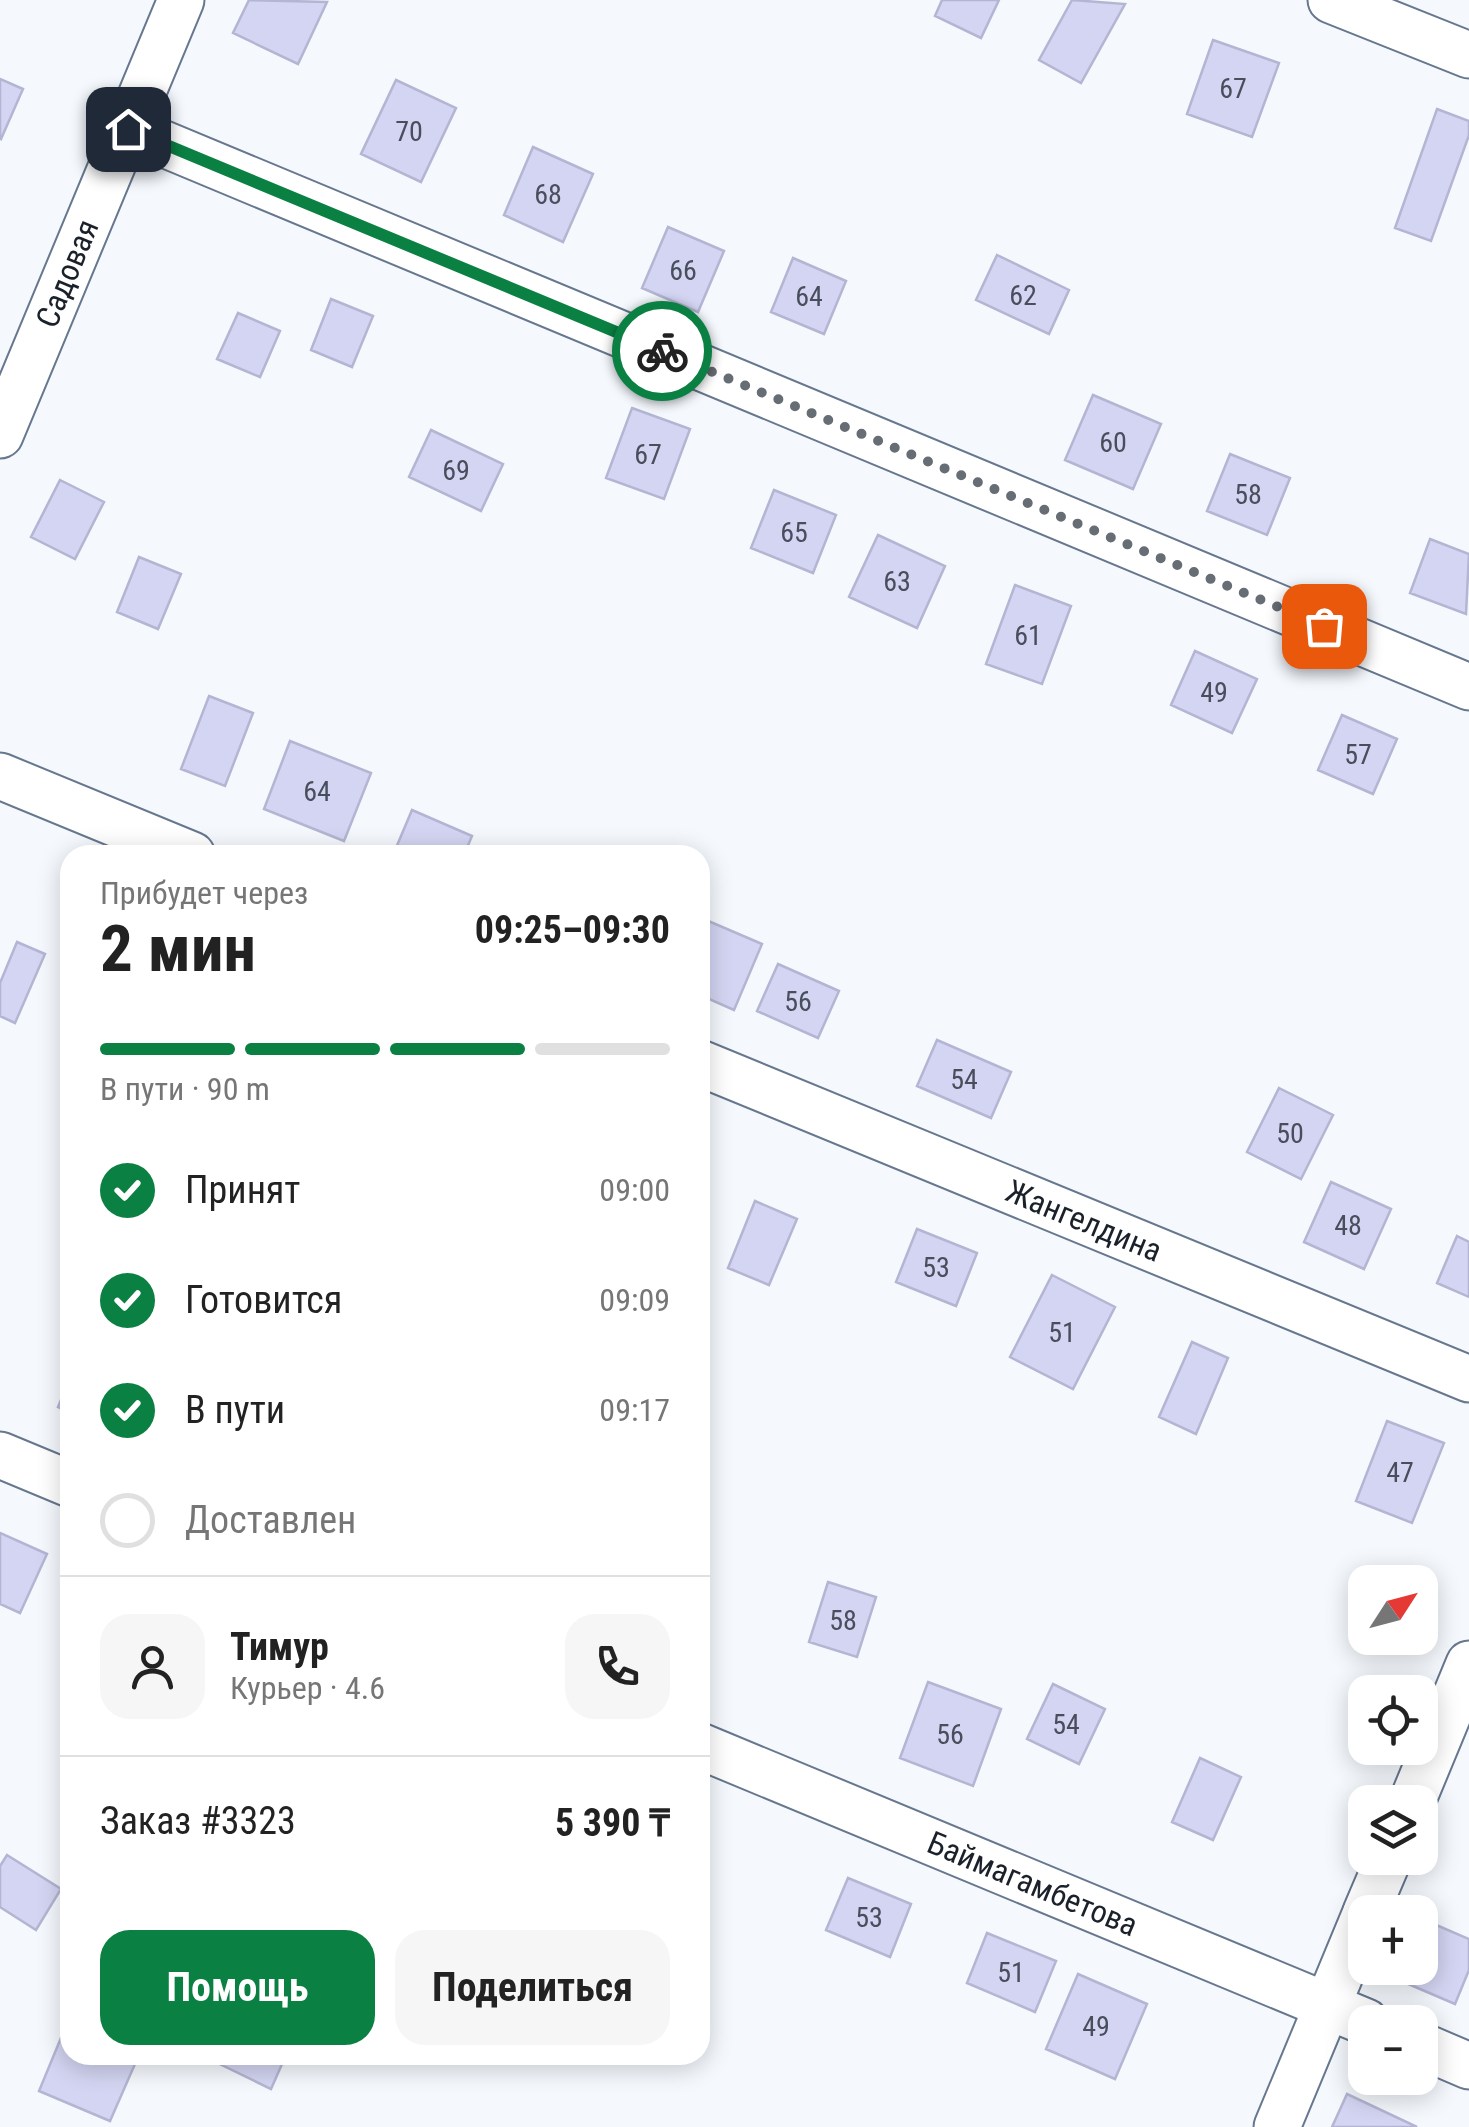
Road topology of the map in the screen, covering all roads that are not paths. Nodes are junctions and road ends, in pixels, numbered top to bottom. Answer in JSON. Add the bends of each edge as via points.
{"nodes":[{"id":1,"x":182,"y":0,"type":"edge"},
{"id":2,"x":1331,"y":0,"type":"edge"},
{"id":3,"x":1469,"y":56,"type":"edge"},
{"id":4,"x":128,"y":129,"type":"junction"},
{"id":5,"x":0,"y":436,"type":"edge"},
{"id":6,"x":1469,"y":687,"type":"edge"},
{"id":7,"x":0,"y":776,"type":"edge"},
{"id":8,"x":168,"y":845,"type":"edge"},
{"id":9,"x":710,"y":1068,"type":"edge"},
{"id":10,"x":1469,"y":1379,"type":"edge"},
{"id":11,"x":0,"y":1455,"type":"edge"},
{"id":12,"x":60,"y":1480,"type":"edge"},
{"id":13,"x":1469,"y":1664,"type":"edge"},
{"id":14,"x":710,"y":1750,"type":"edge"},
{"id":15,"x":1419,"y":1785,"type":"edge"},
{"id":16,"x":1352,"y":1985,"type":"edge"},
{"id":17,"x":1346,"y":2014,"type":"edge"},
{"id":18,"x":1438,"y":2053,"type":"edge"},
{"id":19,"x":1469,"y":2066,"type":"edge"},
{"id":20,"x":1277,"y":2127,"type":"edge"}],
"edges":[{"from":1,"to":4,"type":"street","name":"Садовая"},
{"from":2,"to":3,"type":"street"},
{"from":4,"to":5,"type":"street","name":"Садовая"},
{"from":4,"to":6,"type":"street"},
{"from":7,"to":8,"type":"street"},
{"from":9,"to":10,"type":"street","name":"Жангелдина"},
{"from":11,"to":12,"type":"street"},
{"from":13,"to":15,"type":"street"},
{"from":14,"to":17,"type":"street","name":"Баймагамбетова"},
{"from":16,"to":17,"type":"street"},
{"from":17,"to":20,"type":"street"},
{"from":18,"to":19,"type":"street"}]}
